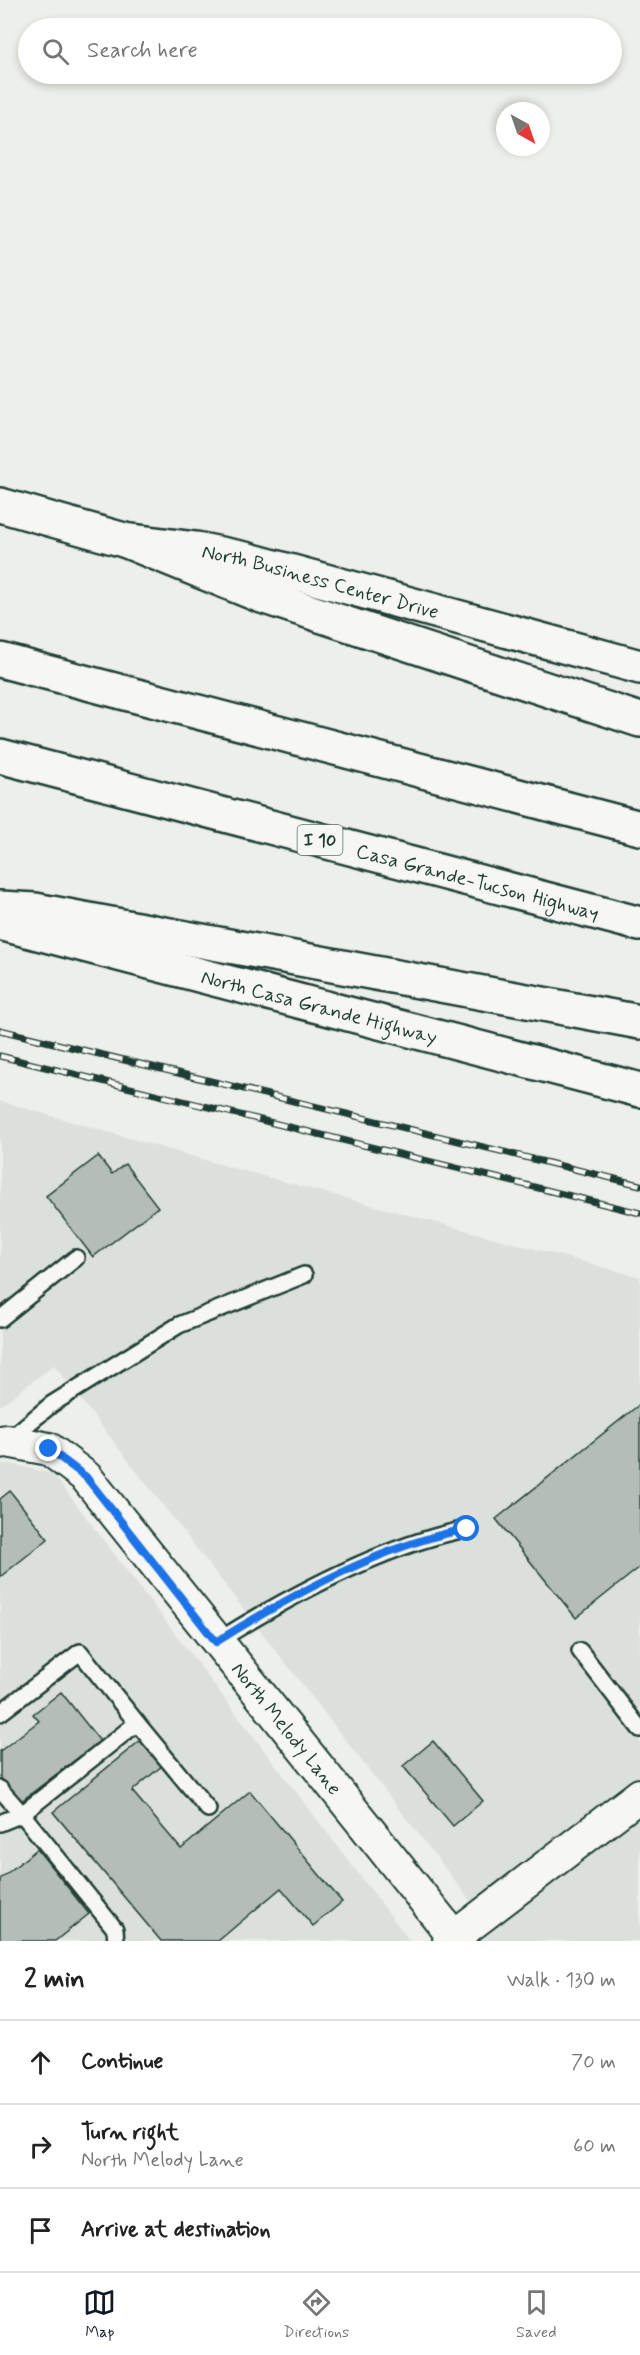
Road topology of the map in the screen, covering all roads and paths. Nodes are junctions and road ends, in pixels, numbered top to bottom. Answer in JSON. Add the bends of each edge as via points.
{"nodes":[{"id":1,"x":0,"y":505,"type":"edge"},
{"id":2,"x":124,"y":540,"type":"junction"},
{"id":3,"x":0,"y":660,"type":"edge"},
{"id":4,"x":640,"y":667,"type":"edge"},
{"id":5,"x":640,"y":720,"type":"edge"},
{"id":6,"x":0,"y":756,"type":"edge"},
{"id":7,"x":640,"y":828,"type":"edge"},
{"id":8,"x":0,"y":908,"type":"edge"},
{"id":9,"x":0,"y":923,"type":"edge"},
{"id":10,"x":640,"y":924,"type":"edge"},
{"id":11,"x":640,"y":1022,"type":"edge"},
{"id":12,"x":640,"y":1090,"type":"edge"},
{"id":13,"x":76,"y":1258,"type":"dead end"},
{"id":14,"x":304,"y":1275,"type":"dead end"},
{"id":15,"x":0,"y":1319,"type":"edge"},
{"id":16,"x":3,"y":1441,"type":"edge"},
{"id":17,"x":467,"y":1529,"type":"dead end"},
{"id":18,"x":216,"y":1642,"type":"junction"},
{"id":19,"x":580,"y":1651,"type":"dead end"},
{"id":20,"x":0,"y":1713,"type":"edge"},
{"id":21,"x":137,"y":1723,"type":"junction"},
{"id":22,"x":640,"y":1729,"type":"edge"},
{"id":23,"x":0,"y":1789,"type":"edge"},
{"id":24,"x":640,"y":1795,"type":"edge"},
{"id":25,"x":208,"y":1809,"type":"dead end"},
{"id":26,"x":22,"y":1814,"type":"junction"},
{"id":27,"x":0,"y":1822,"type":"edge"},
{"id":28,"x":452,"y":1939,"type":"edge"},
{"id":29,"x":116,"y":1941,"type":"edge"}],
"edges":[{"from":1,"to":2,"type":"main road","name":"North Business Center Drive"},
{"from":2,"to":4,"type":"main road","name":"North Business Center Drive","via":[[245,559]]},
{"from":2,"to":5,"type":"main road","via":[[259,595]]},
{"from":3,"to":7,"type":"main road"},
{"from":6,"to":10,"type":"main road","name":"Casa Grande-Tucson Highway","number":"I 10"},
{"from":8,"to":11,"type":"main road","via":[[35,910]]},
{"from":9,"to":12,"type":"main road","name":"North Casa Grande Highway"},
{"from":13,"to":15,"type":"lane"},
{"from":14,"to":16,"type":"lane","via":[[179,1325],[52,1404]]},
{"from":16,"to":18,"type":"street","name":"North Melody Lane","via":[[49,1449],[86,1477]]},
{"from":17,"to":18,"type":"lane","via":[[436,1535],[363,1563],[262,1613]]},
{"from":18,"to":28,"type":"street","name":"North Melody Lane"},
{"from":19,"to":22,"type":"lane"},
{"from":20,"to":21,"type":"lane","via":[[80,1652]]},
{"from":21,"to":25,"type":"lane"},
{"from":21,"to":26,"type":"lane"},
{"from":23,"to":26,"type":"lane"},
{"from":24,"to":28,"type":"street"},
{"from":26,"to":27,"type":"lane"},
{"from":26,"to":29,"type":"lane","via":[[115,1929]]}]}
